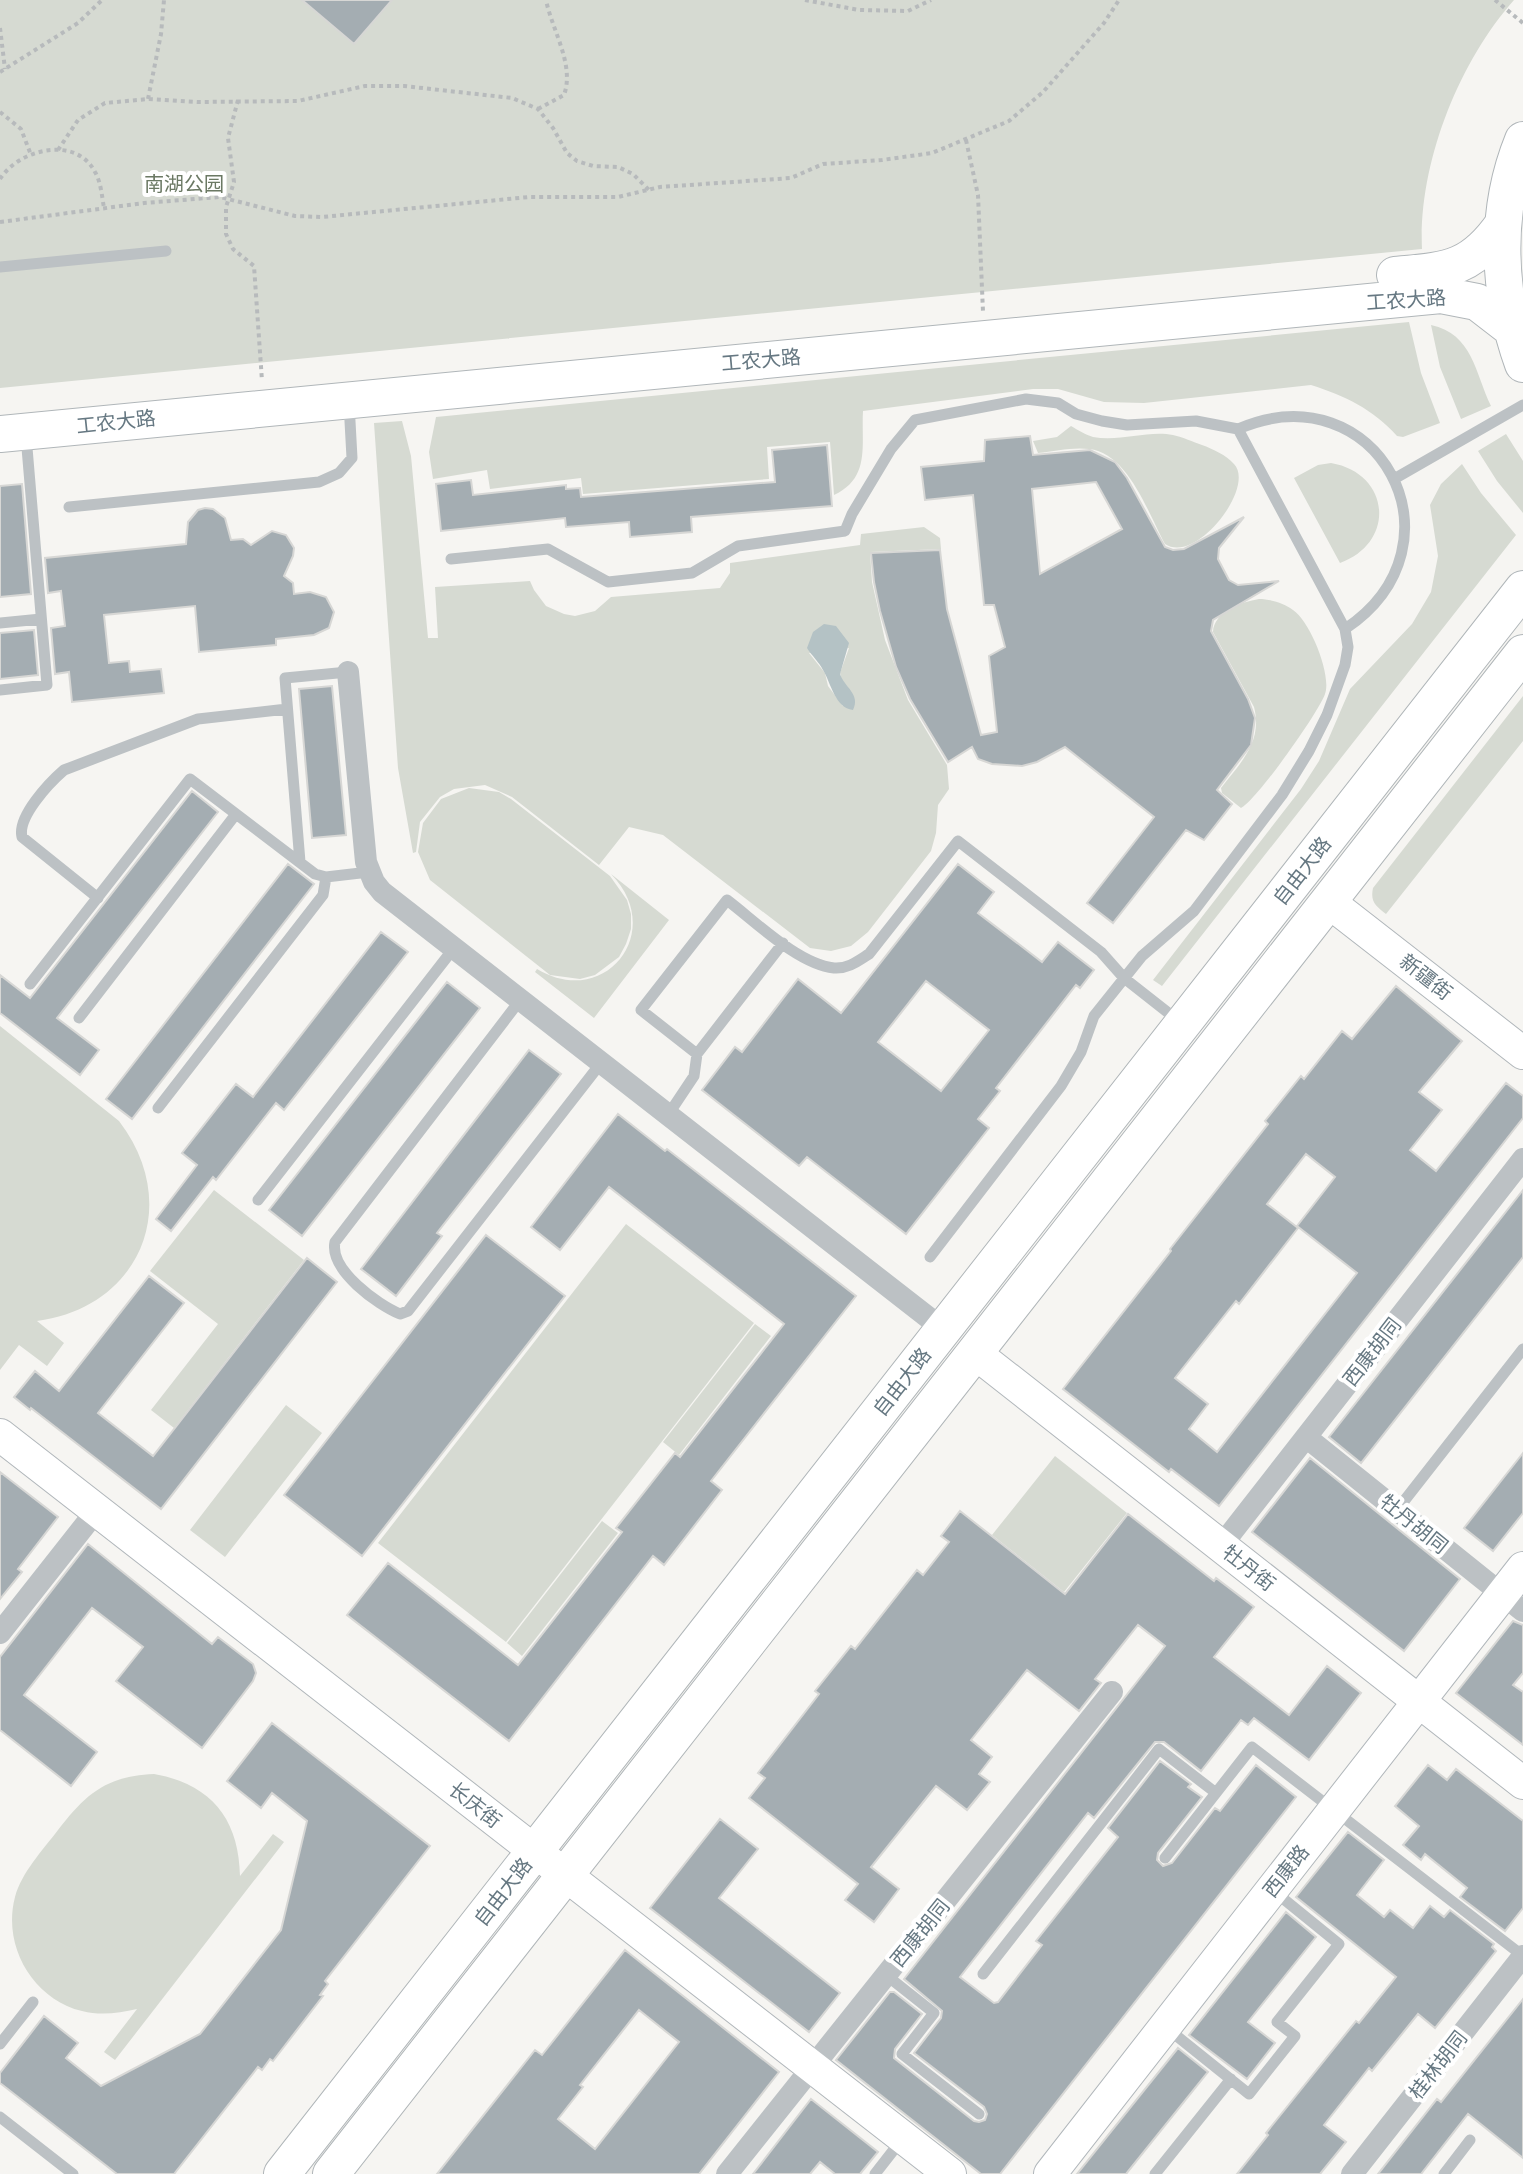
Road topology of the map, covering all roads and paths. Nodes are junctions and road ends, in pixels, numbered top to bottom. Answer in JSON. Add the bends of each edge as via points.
{"nodes":[{"id":1,"x":102,"y":0,"type":"edge"},
{"id":2,"x":164,"y":0,"type":"edge"},
{"id":3,"x":546,"y":0,"type":"edge"},
{"id":4,"x":805,"y":0,"type":"edge"},
{"id":5,"x":931,"y":0,"type":"edge"},
{"id":6,"x":1119,"y":0,"type":"edge"},
{"id":7,"x":1495,"y":0,"type":"edge"},
{"id":8,"x":1523,"y":23,"type":"edge"},
{"id":9,"x":0,"y":28,"type":"edge"},
{"id":10,"x":3,"y":70,"type":"edge"},
{"id":11,"x":148,"y":99,"type":"junction"},
{"id":12,"x":238,"y":99,"type":"junction"},
{"id":13,"x":538,"y":109,"type":"junction"},
{"id":14,"x":0,"y":112,"type":"edge"},
{"id":15,"x":966,"y":140,"type":"junction"},
{"id":16,"x":1523,"y":140,"type":"edge"},
{"id":17,"x":58,"y":150,"type":"junction"},
{"id":18,"x":31,"y":155,"type":"junction"},
{"id":19,"x":0,"y":179,"type":"edge"},
{"id":20,"x":649,"y":190,"type":"junction"},
{"id":21,"x":228,"y":198,"type":"junction"},
{"id":22,"x":104,"y":208,"type":"junction"},
{"id":23,"x":0,"y":222,"type":"edge"},
{"id":24,"x":1503,"y":224,"type":"junction"},
{"id":25,"x":166,"y":251,"type":"dead end"},
{"id":26,"x":0,"y":267,"type":"edge"},
{"id":27,"x":983,"y":315,"type":"junction"},
{"id":28,"x":1512,"y":329,"type":"junction"},
{"id":29,"x":1523,"y":364,"type":"edge"},
{"id":30,"x":263,"y":387,"type":"junction"},
{"id":31,"x":349,"y":399,"type":"junction"},
{"id":32,"x":1523,"y":405,"type":"edge"},
{"id":33,"x":9,"y":426,"type":"edge"},
{"id":34,"x":1238,"y":429,"type":"junction"},
{"id":35,"x":1394,"y":479,"type":"junction"},
{"id":36,"x":69,"y":507,"type":"dead end"},
{"id":37,"x":451,"y":559,"type":"dead end"},
{"id":38,"x":1523,"y":589,"type":"edge"},
{"id":39,"x":41,"y":619,"type":"junction"},
{"id":40,"x":0,"y":623,"type":"edge"},
{"id":41,"x":1345,"y":629,"type":"junction"},
{"id":42,"x":1523,"y":653,"type":"edge"},
{"id":43,"x":348,"y":672,"type":"joint"},
{"id":44,"x":0,"y":690,"type":"edge"},
{"id":45,"x":287,"y":709,"type":"junction"},
{"id":46,"x":236,"y":814,"type":"junction"},
{"id":47,"x":300,"y":862,"type":"junction"},
{"id":48,"x":369,"y":872,"type":"junction"},
{"id":49,"x":326,"y":877,"type":"junction"},
{"id":50,"x":98,"y":898,"type":"junction"},
{"id":51,"x":1329,"y":902,"type":"junction"},
{"id":52,"x":783,"y":943,"type":"junction"},
{"id":53,"x":454,"y":948,"type":"junction"},
{"id":54,"x":1124,"y":978,"type":"junction"},
{"id":55,"x":30,"y":984,"type":"dead end"},
{"id":56,"x":521,"y":999,"type":"junction"},
{"id":57,"x":79,"y":1018,"type":"dead end"},
{"id":58,"x":1183,"y":1024,"type":"junction"},
{"id":59,"x":1523,"y":1053,"type":"edge"},
{"id":60,"x":697,"y":1054,"type":"junction"},
{"id":61,"x":601,"y":1063,"type":"junction"},
{"id":62,"x":158,"y":1108,"type":"dead end"},
{"id":63,"x":668,"y":1115,"type":"junction"},
{"id":64,"x":1523,"y":1159,"type":"edge"},
{"id":65,"x":258,"y":1200,"type":"dead end"},
{"id":66,"x":930,"y":1257,"type":"dead end"},
{"id":67,"x":943,"y":1329,"type":"junction"},
{"id":68,"x":1523,"y":1349,"type":"edge"},
{"id":69,"x":975,"y":1353,"type":"junction"},
{"id":70,"x":0,"y":1435,"type":"edge"},
{"id":71,"x":1306,"y":1437,"type":"junction"},
{"id":72,"x":97,"y":1510,"type":"junction"},
{"id":73,"x":1397,"y":1510,"type":"junction"},
{"id":74,"x":1221,"y":1546,"type":"junction"},
{"id":75,"x":1523,"y":1568,"type":"edge"},
{"id":76,"x":1513,"y":1602,"type":"edge"},
{"id":77,"x":0,"y":1633,"type":"edge"},
{"id":78,"x":1112,"y":1692,"type":"dead end"},
{"id":79,"x":1419,"y":1701,"type":"junction"},
{"id":80,"x":1523,"y":1783,"type":"edge"},
{"id":81,"x":1216,"y":1793,"type":"junction"},
{"id":82,"x":1333,"y":1811,"type":"junction"},
{"id":83,"x":535,"y":1852,"type":"junction"},
{"id":84,"x":1165,"y":1858,"type":"dead end"},
{"id":85,"x":565,"y":1876,"type":"junction"},
{"id":86,"x":1272,"y":1889,"type":"junction"},
{"id":87,"x":1523,"y":1956,"type":"edge"},
{"id":88,"x":983,"y":1974,"type":"dead end"},
{"id":89,"x":886,"y":1975,"type":"junction"},
{"id":90,"x":33,"y":2002,"type":"dead end"},
{"id":91,"x":1165,"y":2026,"type":"junction"},
{"id":92,"x":0,"y":2044,"type":"edge"},
{"id":93,"x":812,"y":2067,"type":"junction"},
{"id":94,"x":1231,"y":2079,"type":"junction"},
{"id":95,"x":979,"y":2114,"type":"dead end"},
{"id":96,"x":0,"y":2117,"type":"edge"},
{"id":97,"x":903,"y":2138,"type":"junction"},
{"id":98,"x":1470,"y":2140,"type":"dead end"},
{"id":99,"x":73,"y":2174,"type":"edge"},
{"id":100,"x":282,"y":2174,"type":"edge"},
{"id":101,"x":331,"y":2174,"type":"edge"},
{"id":102,"x":727,"y":2174,"type":"edge"},
{"id":103,"x":875,"y":2174,"type":"edge"},
{"id":104,"x":950,"y":2174,"type":"edge"},
{"id":105,"x":1050,"y":2174,"type":"edge"},
{"id":106,"x":1155,"y":2174,"type":"edge"},
{"id":107,"x":1352,"y":2174,"type":"edge"},
{"id":108,"x":1444,"y":2174,"type":"edge"}],
"edges":[{"from":1,"to":10,"type":"path","via":[[78,23]]},
{"from":2,"to":11,"type":"path"},
{"from":3,"to":13,"type":"path","via":[[569,83],[564,95]]},
{"from":4,"to":5,"type":"path","via":[[859,10],[908,11]]},
{"from":6,"to":15,"type":"path","via":[[1043,92],[1009,121]]},
{"from":7,"to":8,"type":"path"},
{"from":9,"to":10,"type":"path"},
{"from":11,"to":12,"type":"path"},
{"from":11,"to":17,"type":"path","via":[[105,103],[78,120]]},
{"from":12,"to":13,"type":"path","via":[[298,101],[365,86],[404,86],[512,98]]},
{"from":12,"to":21,"type":"path","via":[[228,138],[234,182]]},
{"from":13,"to":20,"type":"path","via":[[577,161],[618,167]]},
{"from":14,"to":18,"type":"path","via":[[21,129]]},
{"from":15,"to":20,"type":"path","via":[[932,153],[823,164],[791,178]]},
{"from":15,"to":27,"type":"path","via":[[978,195]]},
{"from":16,"to":24,"type":"main road"},
{"from":17,"to":18,"type":"path"},
{"from":17,"to":22,"type":"path","via":[[85,158],[96,173]]},
{"from":18,"to":19,"type":"path"},
{"from":20,"to":21,"type":"path","via":[[618,197],[529,197],[322,217],[295,216]]},
{"from":21,"to":22,"type":"path"},
{"from":21,"to":30,"type":"path","via":[[226,234],[233,249],[254,266]]},
{"from":22,"to":23,"type":"path"},
{"from":24,"to":27,"type":"main road","name":"工农大路","via":[[1473,257],[1440,270]]},
{"from":24,"to":28,"type":"main road","via":[[1503,278]]},
{"from":25,"to":26,"type":"lane"},
{"from":27,"to":30,"type":"main road","name":"工农大路"},
{"from":28,"to":29,"type":"main road"},
{"from":28,"to":31,"type":"main road","name":"工农大路","via":[[1477,302],[1441,295]]},
{"from":30,"to":33,"type":"main road","name":"工农大路"},
{"from":31,"to":33,"type":"main road","name":"工农大路"},
{"from":31,"to":36,"type":"lane","via":[[352,458],[339,473],[319,482]]},
{"from":32,"to":35,"type":"lane"},
{"from":33,"to":39,"type":"lane"},
{"from":34,"to":35,"type":"lane","via":[[1276,417],[1334,424],[1368,444]]},
{"from":34,"to":37,"type":"lane","via":[[1196,421],[1127,425],[1076,414],[1058,403],[1026,399],[915,420],[891,449],[845,531],[738,546],[692,573],[608,582],[548,549]]},
{"from":34,"to":41,"type":"lane"},
{"from":35,"to":41,"type":"lane","via":[[1405,533],[1397,571],[1376,605]]},
{"from":38,"to":58,"type":"main road","name":"自由大路"},
{"from":39,"to":40,"type":"lane"},
{"from":39,"to":44,"type":"lane","via":[[47,685]]},
{"from":41,"to":54,"type":"lane","via":[[1345,665],[1327,715],[1282,795],[1194,911]]},
{"from":42,"to":51,"type":"main road","name":"自由大路"},
{"from":43,"to":45,"type":"lane","via":[[285,678]]},
{"from":43,"to":48,"type":"street"},
{"from":45,"to":47,"type":"lane"},
{"from":45,"to":50,"type":"lane","via":[[198,719],[54,778],[23,818],[22,837]]},
{"from":46,"to":47,"type":"lane"},
{"from":46,"to":50,"type":"lane","via":[[190,779]]},
{"from":46,"to":57,"type":"lane"},
{"from":47,"to":49,"type":"lane"},
{"from":48,"to":49,"type":"lane"},
{"from":48,"to":53,"type":"street","via":[[382,892]]},
{"from":49,"to":62,"type":"lane","via":[[323,895]]},
{"from":50,"to":55,"type":"lane"},
{"from":51,"to":59,"type":"street","name":"新疆街"},
{"from":51,"to":69,"type":"main road","name":"自由大路"},
{"from":52,"to":54,"type":"lane","via":[[811,962],[851,966],[869,954],[958,841],[1101,952]]},
{"from":52,"to":60,"type":"lane"},
{"from":52,"to":60,"type":"lane","via":[[727,900],[641,1010]]},
{"from":53,"to":56,"type":"street"},
{"from":53,"to":65,"type":"lane"},
{"from":54,"to":58,"type":"lane"},
{"from":54,"to":66,"type":"lane","via":[[1094,1016],[1061,1086]]},
{"from":56,"to":61,"type":"street"},
{"from":56,"to":61,"type":"lane","via":[[335,1242],[333,1250],[354,1284],[391,1311],[408,1311]]},
{"from":58,"to":67,"type":"main road","name":"自由大路"},
{"from":60,"to":63,"type":"lane","via":[[694,1076]]},
{"from":61,"to":63,"type":"street"},
{"from":63,"to":67,"type":"street"},
{"from":64,"to":71,"type":"street","name":"西康胡同"},
{"from":67,"to":83,"type":"main road","name":"自由大路"},
{"from":68,"to":73,"type":"lane"},
{"from":69,"to":74,"type":"street","name":"牡丹街"},
{"from":69,"to":85,"type":"main road","name":"自由大路"},
{"from":70,"to":72,"type":"street","name":"长庆街"},
{"from":71,"to":73,"type":"street","name":"牡丹胡同"},
{"from":71,"to":74,"type":"street","name":"西康胡同"},
{"from":72,"to":77,"type":"street"},
{"from":72,"to":83,"type":"street","name":"长庆街"},
{"from":73,"to":76,"type":"street","name":"牡丹胡同"},
{"from":74,"to":79,"type":"street","name":"牡丹街"},
{"from":75,"to":76,"type":"street","name":"西康路"},
{"from":76,"to":79,"type":"street","name":"西康路"},
{"from":78,"to":89,"type":"street","name":"西康胡同"},
{"from":79,"to":80,"type":"street","name":"牡丹街"},
{"from":79,"to":82,"type":"street","name":"西康路"},
{"from":81,"to":82,"type":"lane","via":[[1252,1747]]},
{"from":81,"to":84,"type":"lane"},
{"from":81,"to":88,"type":"lane","via":[[1159,1749]]},
{"from":82,"to":86,"type":"street","name":"西康路"},
{"from":82,"to":87,"type":"lane"},
{"from":83,"to":85,"type":"street","name":"长庆街"},
{"from":83,"to":100,"type":"main road","name":"自由大路"},
{"from":85,"to":93,"type":"street","name":"长庆街"},
{"from":85,"to":101,"type":"main road","name":"自由大路"},
{"from":86,"to":91,"type":"street","name":"西康路"},
{"from":86,"to":94,"type":"lane","via":[[1339,1944],[1277,2022],[1295,2036],[1249,2094]]},
{"from":87,"to":107,"type":"street","name":"桂林胡同"},
{"from":89,"to":93,"type":"street","name":"西康胡同"},
{"from":89,"to":95,"type":"lane","via":[[934,2013],[902,2054]]},
{"from":90,"to":92,"type":"lane"},
{"from":91,"to":94,"type":"lane"},
{"from":91,"to":105,"type":"street","name":"西康路"},
{"from":93,"to":97,"type":"street","name":"长庆街"},
{"from":93,"to":102,"type":"street","name":"西康胡同"},
{"from":94,"to":106,"type":"lane"},
{"from":96,"to":99,"type":"lane"},
{"from":97,"to":103,"type":"lane"},
{"from":97,"to":104,"type":"street","name":"长庆街"},
{"from":98,"to":108,"type":"lane"}]}
